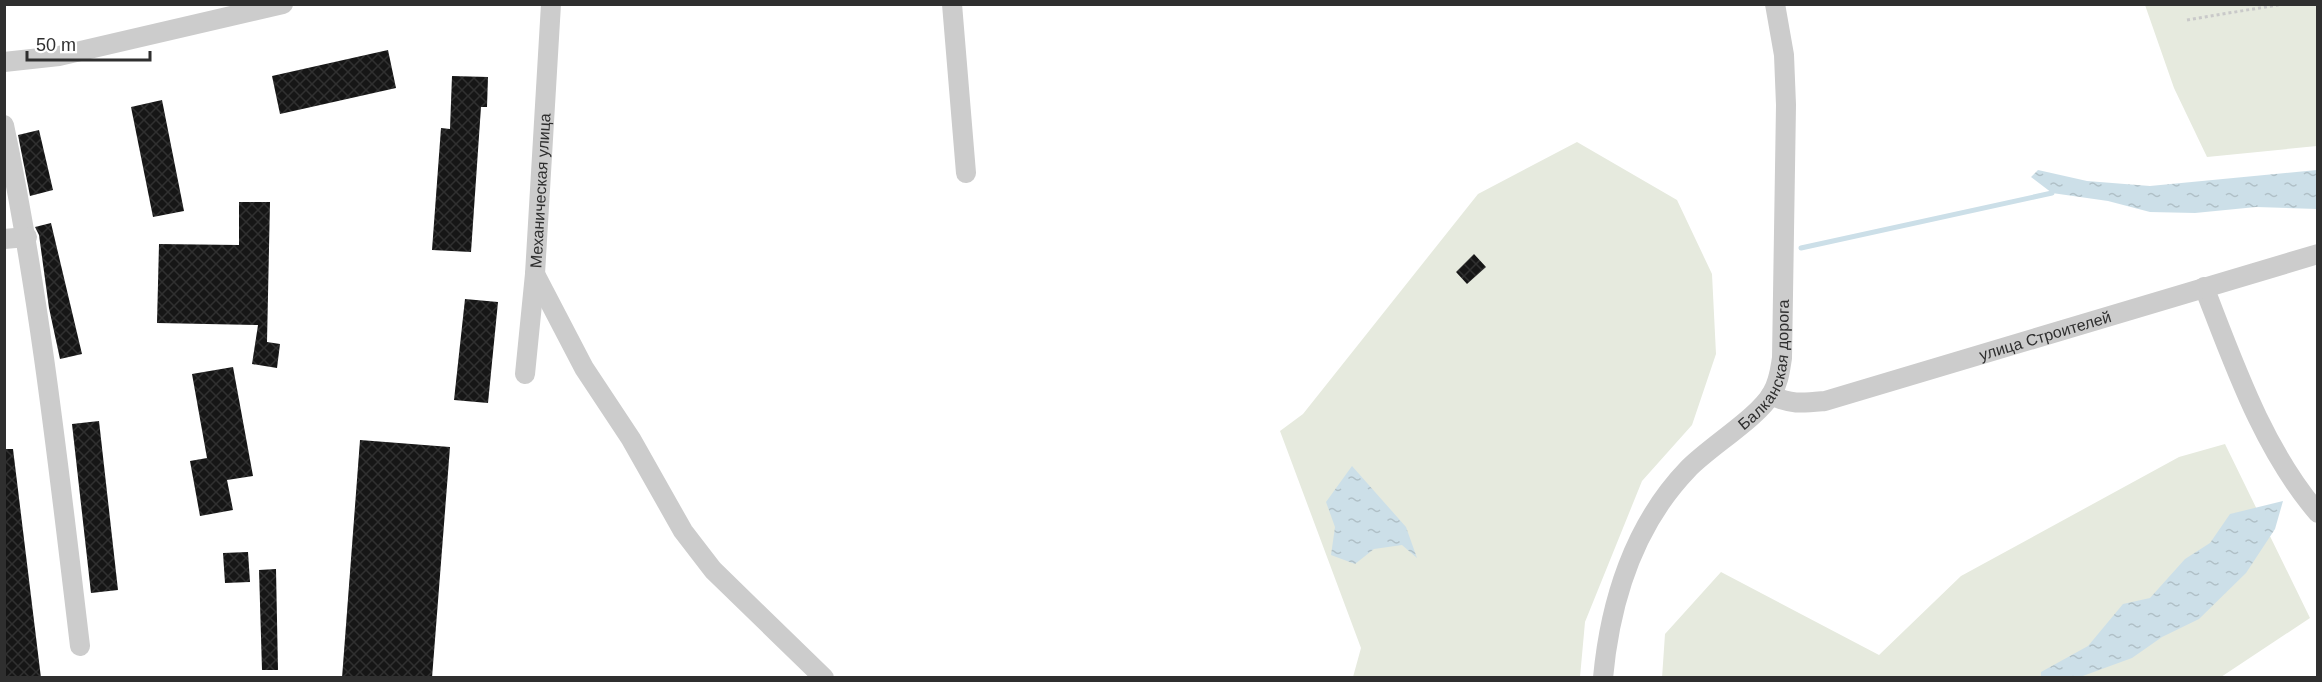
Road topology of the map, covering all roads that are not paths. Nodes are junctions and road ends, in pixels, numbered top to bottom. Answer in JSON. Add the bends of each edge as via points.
{"nodes":[{"id":1,"x":283,"y":4,"type":"edge"},
{"id":2,"x":551,"y":4,"type":"edge"},
{"id":3,"x":952,"y":4,"type":"edge"},
{"id":4,"x":1775,"y":4,"type":"edge"},
{"id":5,"x":4,"y":62,"type":"edge"},
{"id":6,"x":4,"y":125,"type":"edge"},
{"id":7,"x":966,"y":173,"type":"dead end"},
{"id":8,"x":27,"y":237,"type":"junction"},
{"id":9,"x":4,"y":239,"type":"edge"},
{"id":10,"x":2318,"y":254,"type":"edge"},
{"id":11,"x":535,"y":274,"type":"junction"},
{"id":12,"x":2204,"y":287,"type":"junction"},
{"id":13,"x":525,"y":374,"type":"dead end"},
{"id":14,"x":1772,"y":395,"type":"junction"},
{"id":15,"x":2318,"y":513,"type":"edge"},
{"id":16,"x":80,"y":646,"type":"dead end"},
{"id":17,"x":824,"y":678,"type":"edge"},
{"id":18,"x":1603,"y":678,"type":"edge"}],
"edges":[{"from":1,"to":5,"type":"street","via":[[58,56]]},
{"from":2,"to":11,"type":"street","name":"Механическая улица"},
{"from":3,"to":7,"type":"street"},
{"from":4,"to":14,"type":"street","name":"Балканская дорога","via":[[1784,55],[1786,105],[1782,358]]},
{"from":6,"to":8,"type":"street"},
{"from":8,"to":9,"type":"street"},
{"from":8,"to":16,"type":"street","via":[[52,406]]},
{"from":10,"to":12,"type":"street","name":"улица Строителей"},
{"from":11,"to":13,"type":"street","name":"Механическая улица"},
{"from":11,"to":17,"type":"street","via":[[584,368],[631,439],[683,531],[713,570]]},
{"from":12,"to":14,"type":"street","name":"улица Строителей","via":[[1825,401],[1798,404]]},
{"from":12,"to":15,"type":"street","via":[[2259,420]]},
{"from":14,"to":18,"type":"street","name":"Балканская дорога","via":[[1687,470],[1659,505],[1631,553],[1615,606]]}]}
